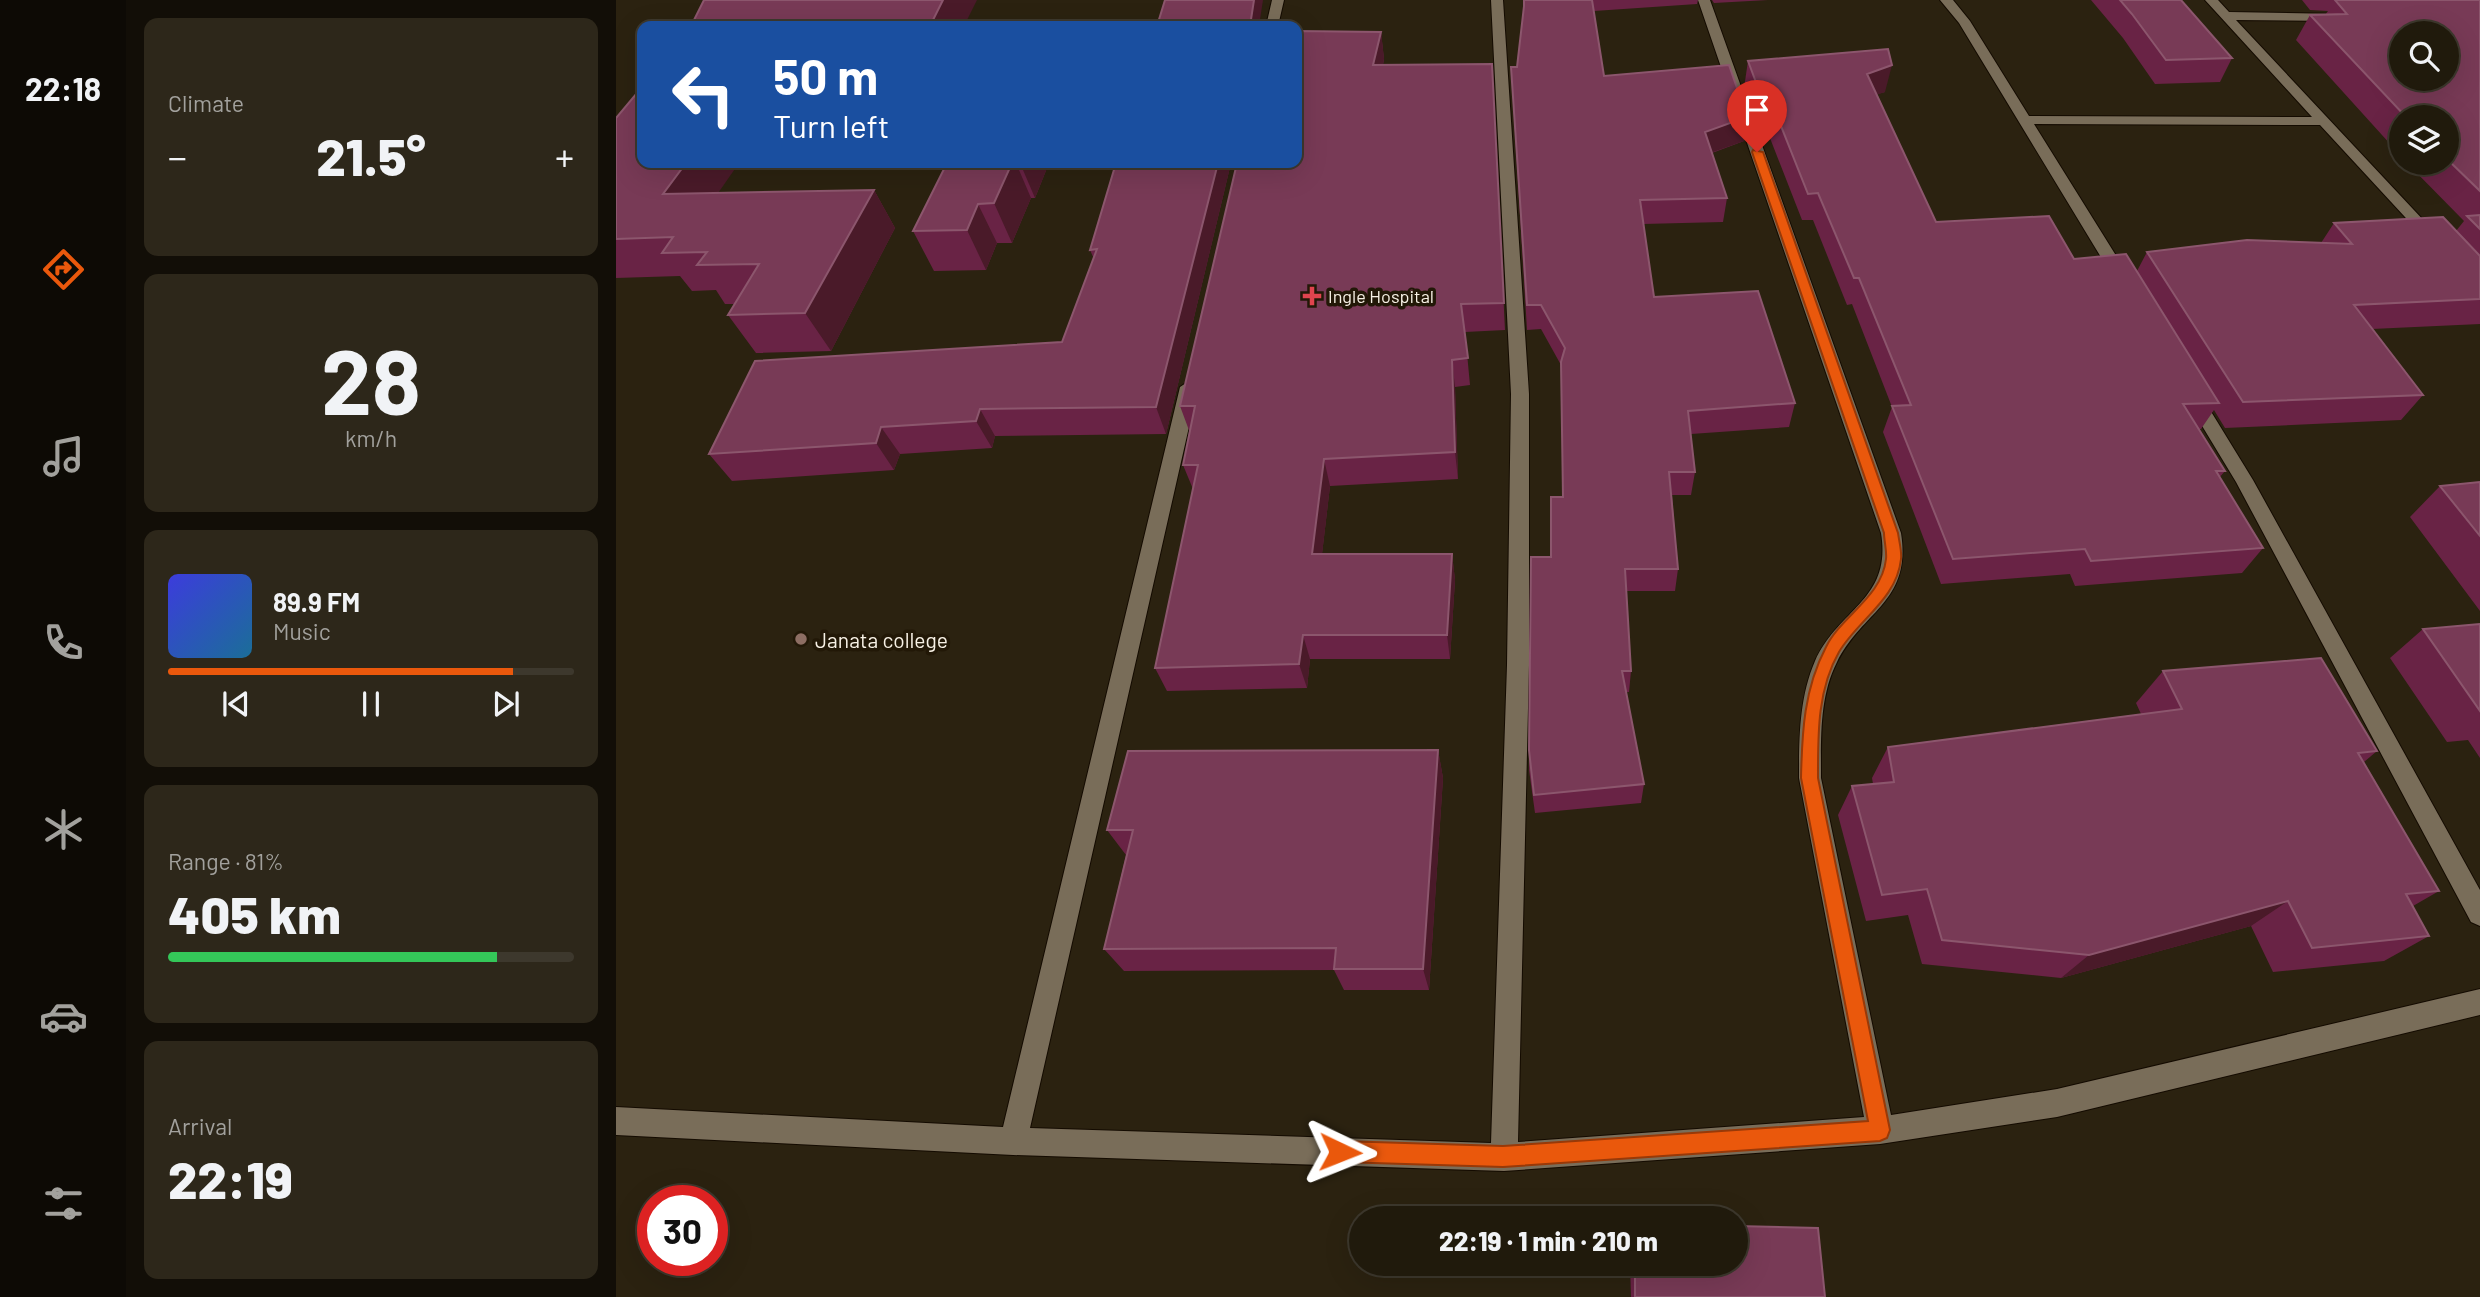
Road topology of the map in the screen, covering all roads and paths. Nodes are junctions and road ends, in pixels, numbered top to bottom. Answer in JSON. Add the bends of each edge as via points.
{"nodes":[{"id":1,"x":1278,"y":0,"type":"edge"},
{"id":2,"x":1497,"y":0,"type":"edge"},
{"id":3,"x":1704,"y":0,"type":"edge"},
{"id":4,"x":1946,"y":0,"type":"edge"},
{"id":5,"x":2211,"y":0,"type":"edge"},
{"id":6,"x":2226,"y":16,"type":"junction"},
{"id":7,"x":2346,"y":18,"type":"edge"},
{"id":8,"x":1273,"y":21,"type":"edge"},
{"id":9,"x":2026,"y":120,"type":"junction"},
{"id":10,"x":2324,"y":121,"type":"junction"},
{"id":11,"x":2443,"y":251,"type":"edge"},
{"id":12,"x":2131,"y":294,"type":"edge"},
{"id":13,"x":1193,"y":367,"type":"edge"},
{"id":14,"x":2180,"y":376,"type":"edge"},
{"id":15,"x":2480,"y":914,"type":"edge"},
{"id":16,"x":2480,"y":1002,"type":"edge"},
{"id":17,"x":616,"y":1121,"type":"edge"},
{"id":18,"x":1880,"y":1130,"type":"junction"},
{"id":19,"x":1013,"y":1142,"type":"junction"},
{"id":20,"x":1503,"y":1157,"type":"junction"}],
"edges":[{"from":1,"to":8,"type":"street"},
{"from":2,"to":20,"type":"street","via":[[1520,394],[1518,665]]},
{"from":3,"to":18,"type":"street","via":[[1891,533],[1894,559],[1885,587],[1833,648],[1816,690],[1810,734],[1810,778]]},
{"from":4,"to":9,"type":"street"},
{"from":5,"to":6,"type":"street"},
{"from":6,"to":7,"type":"street"},
{"from":6,"to":10,"type":"street"},
{"from":9,"to":10,"type":"street"},
{"from":9,"to":12,"type":"street"},
{"from":10,"to":11,"type":"street"},
{"from":13,"to":19,"type":"street"},
{"from":14,"to":15,"type":"street","via":[[2250,492]]},
{"from":16,"to":18,"type":"street","via":[[2057,1102]]},
{"from":17,"to":19,"type":"street"},
{"from":18,"to":20,"type":"street"},
{"from":19,"to":20,"type":"street"}]}
